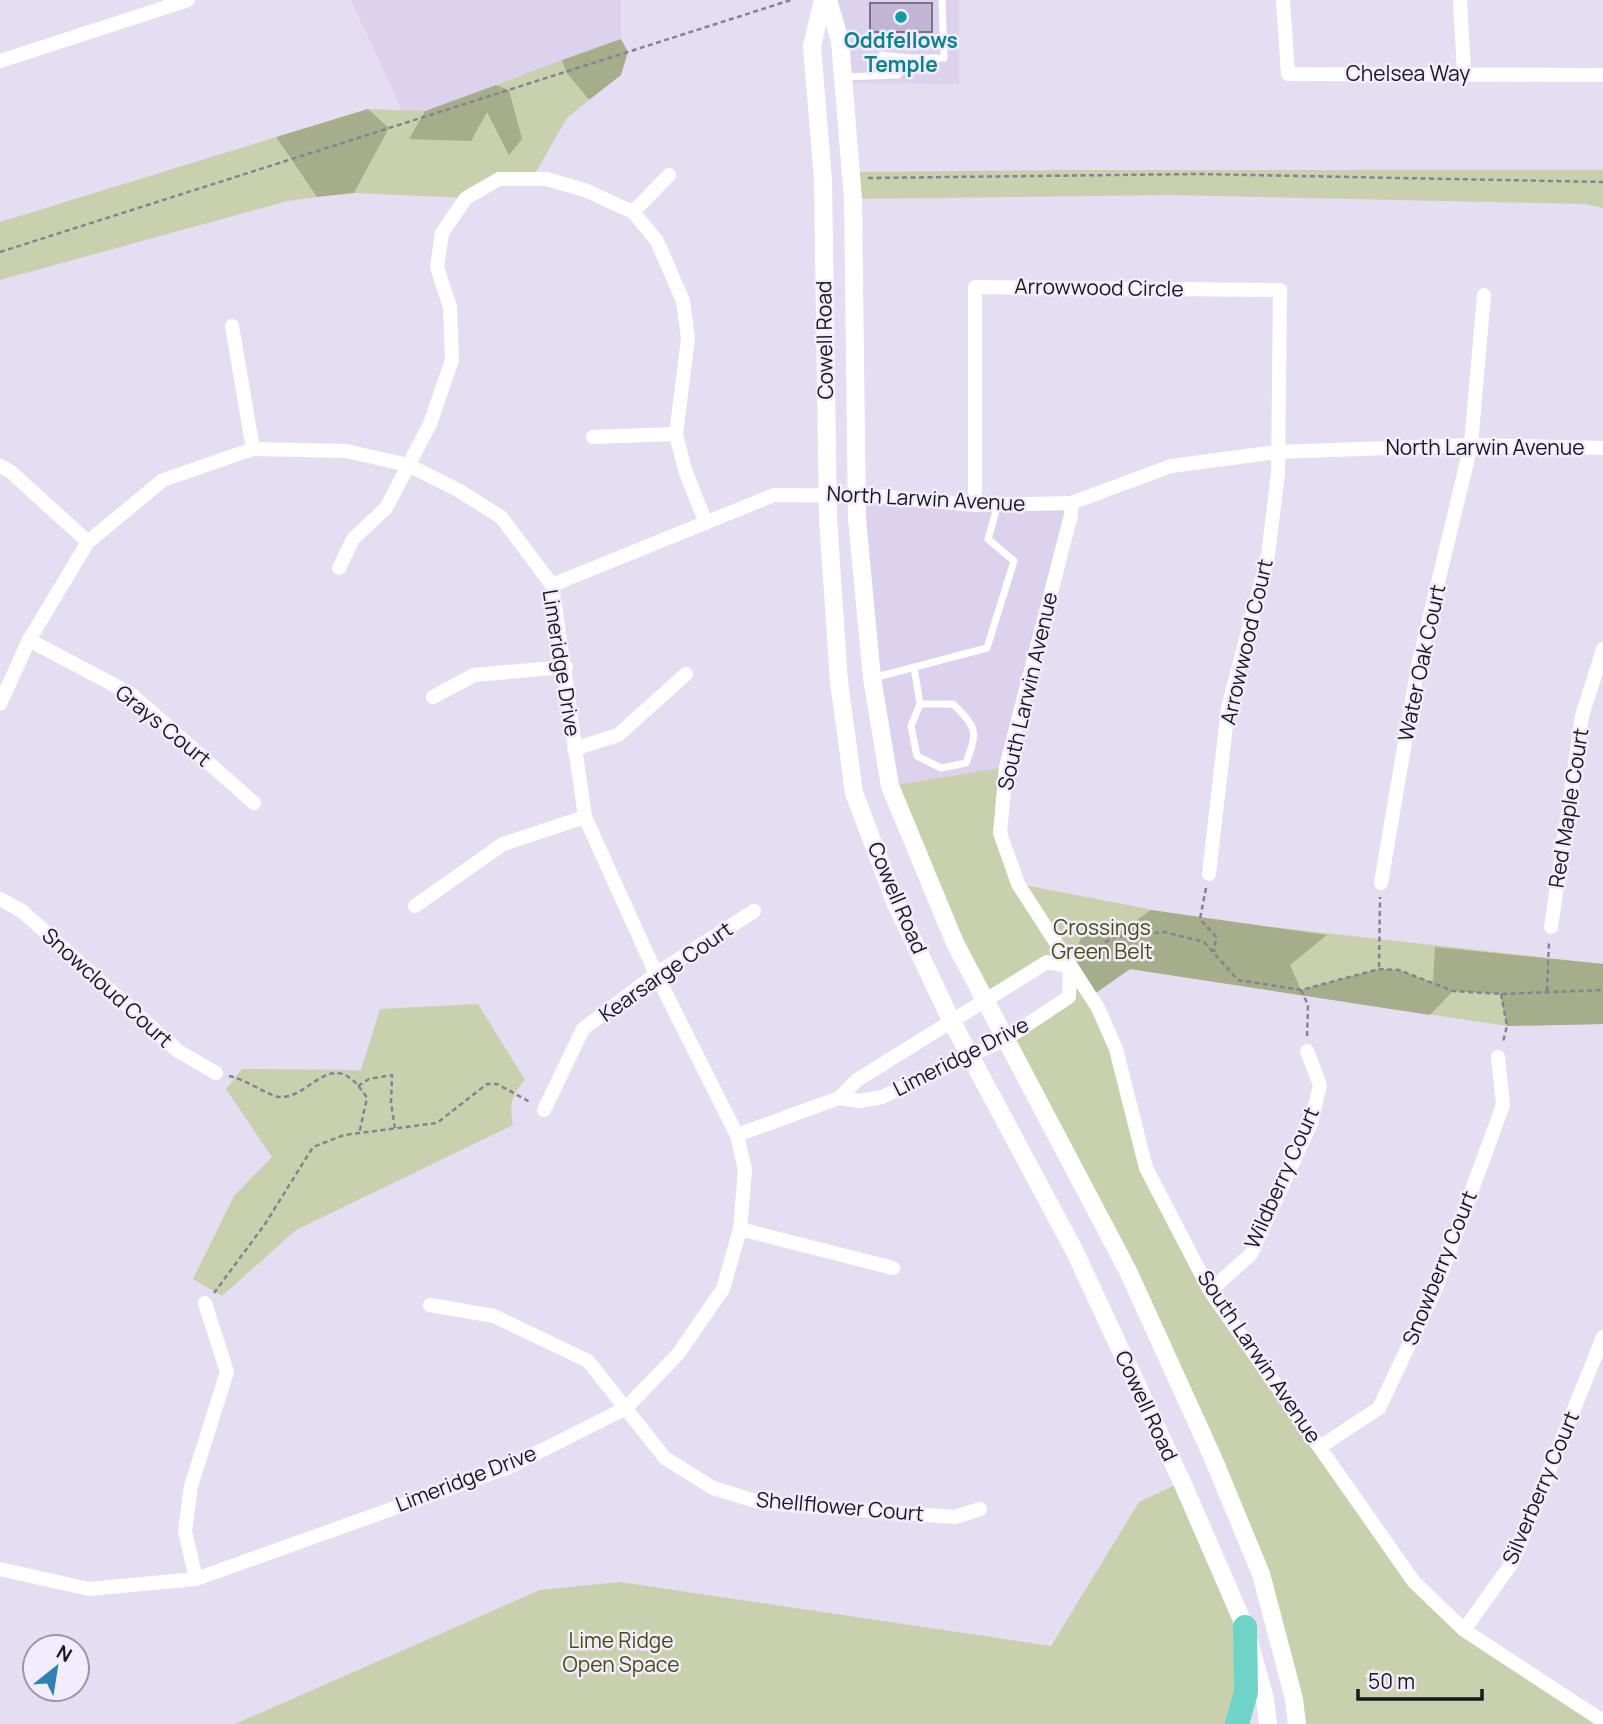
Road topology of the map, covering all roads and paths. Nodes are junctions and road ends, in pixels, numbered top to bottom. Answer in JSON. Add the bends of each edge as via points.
{"nodes":[{"id":1,"x":188,"y":0,"type":"edge"},
{"id":2,"x":791,"y":0,"type":"edge"},
{"id":3,"x":822,"y":0,"type":"edge"},
{"id":4,"x":828,"y":0,"type":"edge"},
{"id":5,"x":942,"y":0,"type":"edge"},
{"id":6,"x":1283,"y":0,"type":"edge"},
{"id":7,"x":1460,"y":0,"type":"edge"},
{"id":8,"x":882,"y":55,"type":"dead end"},
{"id":9,"x":910,"y":58,"type":"junction"},
{"id":10,"x":0,"y":61,"type":"edge"},
{"id":11,"x":1464,"y":73,"type":"junction"},
{"id":12,"x":1603,"y":75,"type":"edge"},
{"id":13,"x":842,"y":77,"type":"junction"},
{"id":14,"x":669,"y":175,"type":"dead end"},
{"id":15,"x":850,"y":178,"type":"junction"},
{"id":16,"x":1603,"y":182,"type":"edge"},
{"id":17,"x":633,"y":212,"type":"junction"},
{"id":18,"x":0,"y":252,"type":"edge"},
{"id":19,"x":1484,"y":295,"type":"dead end"},
{"id":20,"x":232,"y":327,"type":"dead end"},
{"id":21,"x":676,"y":434,"type":"junction"},
{"id":22,"x":593,"y":437,"type":"dead end"},
{"id":23,"x":1471,"y":445,"type":"junction"},
{"id":24,"x":1603,"y":448,"type":"edge"},
{"id":25,"x":253,"y":449,"type":"junction"},
{"id":26,"x":1277,"y":452,"type":"junction"},
{"id":27,"x":408,"y":465,"type":"junction"},
{"id":28,"x":0,"y":466,"type":"edge"},
{"id":29,"x":828,"y":494,"type":"junction"},
{"id":30,"x":856,"y":495,"type":"junction"},
{"id":31,"x":1071,"y":503,"type":"junction"},
{"id":32,"x":998,"y":504,"type":"junction"},
{"id":33,"x":975,"y":505,"type":"junction"},
{"id":34,"x":706,"y":523,"type":"junction"},
{"id":35,"x":88,"y":542,"type":"junction"},
{"id":36,"x":340,"y":568,"type":"dead end"},
{"id":37,"x":552,"y":585,"type":"junction"},
{"id":38,"x":29,"y":640,"type":"junction"},
{"id":39,"x":1603,"y":649,"type":"edge"},
{"id":40,"x":566,"y":667,"type":"junction"},
{"id":41,"x":914,"y":667,"type":"junction"},
{"id":42,"x":686,"y":674,"type":"dead end"},
{"id":43,"x":872,"y":678,"type":"junction"},
{"id":44,"x":433,"y":697,"type":"dead end"},
{"id":45,"x":0,"y":704,"type":"edge"},
{"id":46,"x":920,"y":704,"type":"junction"},
{"id":47,"x":575,"y":749,"type":"junction"},
{"id":48,"x":254,"y":803,"type":"dead end"},
{"id":49,"x":585,"y":817,"type":"junction"},
{"id":50,"x":1209,"y":874,"type":"joint"},
{"id":51,"x":1381,"y":883,"type":"joint"},
{"id":52,"x":0,"y":899,"type":"edge"},
{"id":53,"x":415,"y":906,"type":"dead end"},
{"id":54,"x":754,"y":911,"type":"dead end"},
{"id":55,"x":1550,"y":927,"type":"joint"},
{"id":56,"x":1214,"y":953,"type":"junction"},
{"id":57,"x":1070,"y":967,"type":"junction"},
{"id":58,"x":1379,"y":969,"type":"junction"},
{"id":59,"x":656,"y":974,"type":"junction"},
{"id":60,"x":1301,"y":990,"type":"junction"},
{"id":61,"x":1547,"y":990,"type":"junction"},
{"id":62,"x":1603,"y":990,"type":"edge"},
{"id":63,"x":1501,"y":994,"type":"junction"},
{"id":64,"x":983,"y":1000,"type":"junction"},
{"id":65,"x":951,"y":1020,"type":"junction"},
{"id":66,"x":1004,"y":1040,"type":"junction"},
{"id":67,"x":1307,"y":1051,"type":"joint"},
{"id":68,"x":970,"y":1056,"type":"junction"},
{"id":69,"x":1498,"y":1057,"type":"joint"},
{"id":70,"x":216,"y":1073,"type":"joint"},
{"id":71,"x":358,"y":1086,"type":"junction"},
{"id":72,"x":839,"y":1098,"type":"junction"},
{"id":73,"x":544,"y":1110,"type":"joint"},
{"id":74,"x":395,"y":1130,"type":"junction"},
{"id":75,"x":359,"y":1134,"type":"junction"},
{"id":76,"x":737,"y":1135,"type":"junction"},
{"id":77,"x":740,"y":1229,"type":"junction"},
{"id":78,"x":893,"y":1268,"type":"dead end"},
{"id":79,"x":1210,"y":1291,"type":"junction"},
{"id":80,"x":205,"y":1303,"type":"joint"},
{"id":81,"x":430,"y":1305,"type":"dead end"},
{"id":82,"x":1603,"y":1337,"type":"edge"},
{"id":83,"x":626,"y":1408,"type":"junction"},
{"id":84,"x":1320,"y":1447,"type":"junction"},
{"id":85,"x":980,"y":1509,"type":"dead end"},
{"id":86,"x":0,"y":1569,"type":"edge"},
{"id":87,"x":196,"y":1579,"type":"junction"},
{"id":88,"x":1245,"y":1627,"type":"junction"},
{"id":89,"x":1464,"y":1630,"type":"junction"},
{"id":90,"x":1603,"y":1721,"type":"edge"},
{"id":91,"x":1237,"y":1724,"type":"edge"},
{"id":92,"x":1268,"y":1724,"type":"edge"},
{"id":93,"x":1297,"y":1724,"type":"edge"}],
"edges":[{"from":1,"to":10,"type":"street"},
{"from":2,"to":18,"type":"path"},
{"from":3,"to":29,"type":"street","name":"Cowell Road","via":[[812,46],[823,180]]},
{"from":4,"to":13,"type":"street","name":"Cowell Road","via":[[840,41]]},
{"from":5,"to":9,"type":"lane","via":[[944,58]]},
{"from":6,"to":11,"type":"street","name":"Chelsea Way","via":[[1288,74]]},
{"from":7,"to":11,"type":"street"},
{"from":8,"to":9,"type":"lane"},
{"from":9,"to":13,"type":"lane","via":[[898,75]]},
{"from":11,"to":12,"type":"street","name":"Chelsea Way"},
{"from":13,"to":15,"type":"street","name":"Cowell Road"},
{"from":14,"to":17,"type":"street"},
{"from":15,"to":16,"type":"path","via":[[1199,174]]},
{"from":15,"to":30,"type":"street","name":"Cowell Road"},
{"from":17,"to":21,"type":"street","via":[[657,241],[683,301],[688,338]]},
{"from":17,"to":27,"type":"street","via":[[585,190],[546,179],[499,179],[466,198],[442,233],[437,267],[450,307],[453,360],[430,424]]},
{"from":19,"to":23,"type":"street","name":"Water Oak Court"},
{"from":20,"to":25,"type":"street"},
{"from":21,"to":22,"type":"street"},
{"from":21,"to":34,"type":"street"},
{"from":23,"to":24,"type":"street","name":"North Larwin Avenue"},
{"from":23,"to":26,"type":"street","name":"North Larwin Avenue"},
{"from":23,"to":51,"type":"street","name":"Water Oak Court","via":[[1418,666]]},
{"from":25,"to":27,"type":"street","name":"Limeridge Drive","via":[[346,451]]},
{"from":25,"to":35,"type":"street","name":"Limeridge Drive","via":[[163,480]]},
{"from":26,"to":31,"type":"street","name":"North Larwin Avenue","via":[[1171,466]]},
{"from":26,"to":33,"type":"street","name":"Arrowwood Circle","via":[[1280,290],[975,287]]},
{"from":26,"to":50,"type":"street","name":"Arrowwood Court","via":[[1268,555],[1228,708]]},
{"from":27,"to":36,"type":"street","via":[[386,508],[353,539]]},
{"from":27,"to":37,"type":"street","name":"Limeridge Drive","via":[[501,517]]},
{"from":28,"to":35,"type":"street"},
{"from":29,"to":30,"type":"street","name":"North Larwin Avenue"},
{"from":29,"to":34,"type":"street","name":"North Larwin Avenue","via":[[774,495]]},
{"from":29,"to":65,"type":"street","name":"Cowell Road","via":[[839,682],[854,793],[896,904]]},
{"from":30,"to":33,"type":"street","name":"North Larwin Avenue"},
{"from":30,"to":43,"type":"street","name":"Cowell Road"},
{"from":31,"to":32,"type":"street","name":"North Larwin Avenue"},
{"from":31,"to":57,"type":"street","name":"South Larwin Avenue","via":[[1006,767],[1000,833],[1018,884]]},
{"from":32,"to":33,"type":"street","name":"North Larwin Avenue"},
{"from":32,"to":41,"type":"lane","via":[[988,539],[1014,561],[987,648]]},
{"from":34,"to":37,"type":"street","name":"North Larwin Avenue"},
{"from":35,"to":38,"type":"street","name":"Limeridge Drive"},
{"from":37,"to":40,"type":"street","name":"Limeridge Drive"},
{"from":38,"to":45,"type":"street","name":"Limeridge Drive"},
{"from":38,"to":48,"type":"street","name":"Grays Court","via":[[131,694]]},
{"from":39,"to":55,"type":"street","name":"Red Maple Court","via":[[1582,716]]},
{"from":40,"to":44,"type":"street","via":[[474,676]]},
{"from":40,"to":47,"type":"street","name":"Limeridge Drive"},
{"from":41,"to":43,"type":"lane"},
{"from":41,"to":46,"type":"lane"},
{"from":42,"to":47,"type":"street","via":[[618,735]]},
{"from":43,"to":64,"type":"street","name":"Cowell Road","via":[[890,786]]},
{"from":46,"to":46,"type":"lane","via":[[953,704],[973,725],[975,738],[966,763],[941,768],[917,756],[911,726]]},
{"from":47,"to":49,"type":"street","name":"Limeridge Drive"},
{"from":49,"to":53,"type":"street","via":[[503,844]]},
{"from":49,"to":59,"type":"street","name":"Limeridge Drive"},
{"from":50,"to":56,"type":"path","via":[[1200,919],[1216,937]]},
{"from":51,"to":58,"type":"path"},
{"from":52,"to":70,"type":"street","name":"Snowcloud Court","via":[[22,911],[178,1051]]},
{"from":54,"to":59,"type":"street","name":"Kearsarge Court"},
{"from":55,"to":61,"type":"path"},
{"from":56,"to":57,"type":"path","via":[[1204,942],[1165,932],[1113,937]]},
{"from":56,"to":60,"type":"path","via":[[1238,980]]},
{"from":57,"to":64,"type":"street","name":"Limeridge Drive","via":[[1047,962]]},
{"from":57,"to":66,"type":"street","name":"Limeridge Drive","via":[[1069,997]]},
{"from":57,"to":79,"type":"street","name":"South Larwin Avenue","via":[[1098,1008],[1116,1049],[1146,1168]]},
{"from":58,"to":60,"type":"path"},
{"from":58,"to":63,"type":"path","via":[[1399,970],[1453,991]]},
{"from":59,"to":73,"type":"street","name":"Kearsarge Court","via":[[583,1030]]},
{"from":59,"to":76,"type":"street","name":"Limeridge Drive"},
{"from":60,"to":67,"type":"path","via":[[1308,1005]]},
{"from":61,"to":62,"type":"path"},
{"from":61,"to":63,"type":"path"},
{"from":63,"to":69,"type":"path","via":[[1507,1026]]},
{"from":64,"to":65,"type":"street","name":"Limeridge Drive"},
{"from":64,"to":66,"type":"street","name":"Cowell Road"},
{"from":65,"to":68,"type":"street","name":"Cowell Road"},
{"from":65,"to":72,"type":"street","name":"Limeridge Drive","via":[[856,1080]]},
{"from":66,"to":68,"type":"street","name":"Limeridge Drive"},
{"from":66,"to":93,"type":"street","name":"Cowell Road","via":[[1128,1271],[1213,1458],[1261,1574]]},
{"from":67,"to":79,"type":"street","name":"Wildberry Court","via":[[1320,1085],[1311,1123],[1251,1254]]},
{"from":68,"to":72,"type":"street","name":"Limeridge Drive","via":[[882,1097]]},
{"from":68,"to":88,"type":"street","name":"Cowell Road","via":[[1075,1252]]},
{"from":69,"to":84,"type":"street","name":"Snowberry Court","via":[[1503,1105],[1436,1289],[1379,1408]]},
{"from":70,"to":71,"type":"path","via":[[247,1080],[279,1097],[328,1074],[346,1077]]},
{"from":71,"to":74,"type":"path","via":[[392,1074]]},
{"from":71,"to":75,"type":"path","via":[[368,1105]]},
{"from":72,"to":76,"type":"street","name":"Limeridge Drive"},
{"from":73,"to":74,"type":"path","via":[[497,1084],[487,1084],[437,1123]]},
{"from":74,"to":75,"type":"path"},
{"from":75,"to":80,"type":"path","via":[[313,1147],[265,1224]]},
{"from":76,"to":77,"type":"street","name":"Limeridge Drive","via":[[745,1170]]},
{"from":77,"to":78,"type":"street"},
{"from":77,"to":83,"type":"street","name":"Limeridge Drive","via":[[723,1289],[678,1354]]},
{"from":79,"to":84,"type":"street","name":"South Larwin Avenue"},
{"from":80,"to":87,"type":"street","via":[[226,1372],[191,1486],[185,1531]]},
{"from":81,"to":83,"type":"street","name":"Shellflower Court","via":[[494,1316],[588,1361]]},
{"from":82,"to":89,"type":"street","name":"Silverberry Court","via":[[1512,1563]]},
{"from":83,"to":85,"type":"street","name":"Shellflower Court","via":[[665,1458],[713,1488],[761,1503],[955,1517]]},
{"from":83,"to":87,"type":"street","name":"Limeridge Drive","via":[[509,1466]]},
{"from":84,"to":89,"type":"street","name":"South Larwin Avenue","via":[[1414,1582]]},
{"from":86,"to":87,"type":"street","name":"Limeridge Drive","via":[[89,1589]]},
{"from":88,"to":91,"type":"highway","via":[[1246,1692]]},
{"from":88,"to":92,"type":"street","name":"Cowell Road"},
{"from":89,"to":90,"type":"street","name":"South Larwin Avenue"}]}
